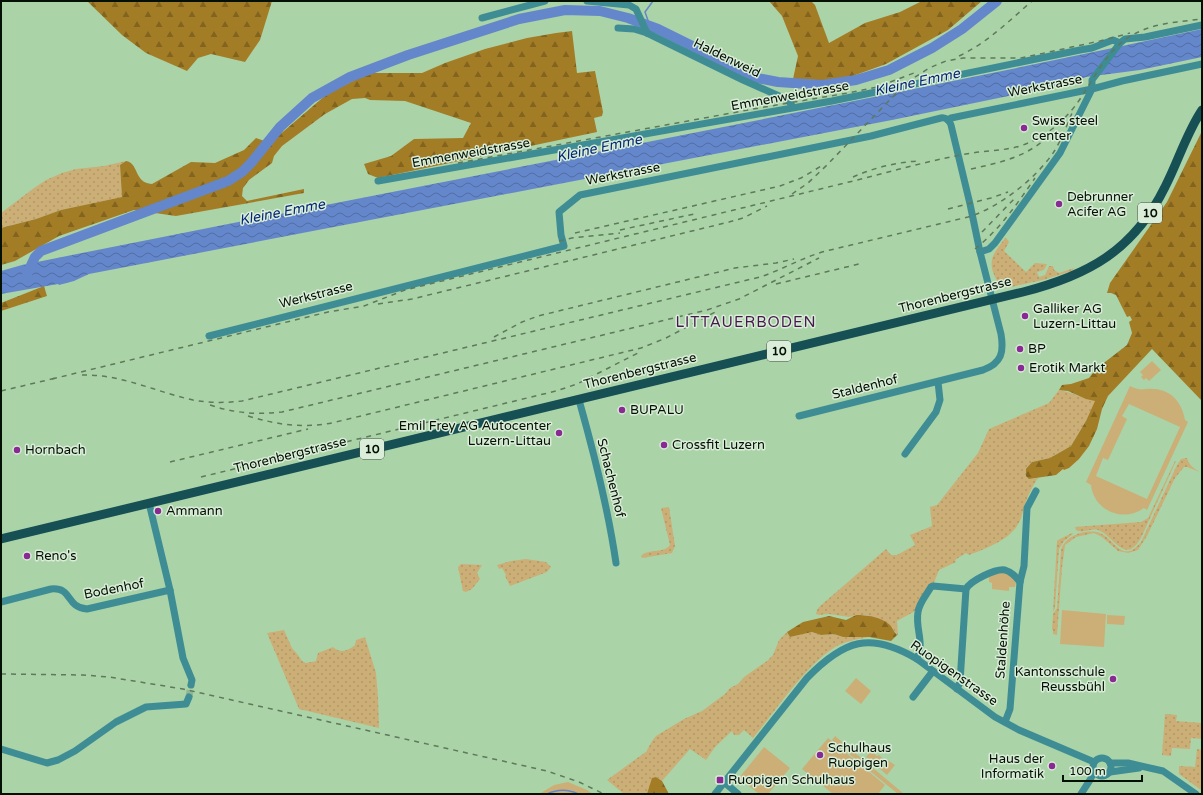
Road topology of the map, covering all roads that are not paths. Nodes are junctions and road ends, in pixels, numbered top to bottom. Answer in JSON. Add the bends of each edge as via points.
{"nodes":[{"id":1,"x":545,"y":1,"type":"edge"},
{"id":2,"x":587,"y":1,"type":"edge"},
{"id":3,"x":482,"y":18,"type":"dead end"},
{"id":4,"x":1202,"y":25,"type":"edge"},
{"id":5,"x":618,"y":28,"type":"dead end"},
{"id":6,"x":646,"y":31,"type":"junction"},
{"id":7,"x":1118,"y":45,"type":"junction"},
{"id":8,"x":1202,"y":64,"type":"edge"},
{"id":9,"x":1092,"y":89,"type":"junction"},
{"id":10,"x":793,"y":107,"type":"junction"},
{"id":11,"x":1202,"y":110,"type":"edge"},
{"id":12,"x":948,"y":120,"type":"junction"},
{"id":13,"x":378,"y":182,"type":"dead end"},
{"id":14,"x":980,"y":252,"type":"junction"},
{"id":15,"x":992,"y":299,"type":"junction"},
{"id":16,"x":209,"y":336,"type":"dead end"},
{"id":17,"x":938,"y":382,"type":"junction"},
{"id":18,"x":579,"y":400,"type":"junction"},
{"id":19,"x":799,"y":416,"type":"dead end"},
{"id":20,"x":905,"y":454,"type":"dead end"},
{"id":21,"x":1036,"y":491,"type":"dead end"},
{"id":22,"x":150,"y":503,"type":"junction"},
{"id":23,"x":1,"y":539,"type":"edge"},
{"id":24,"x":616,"y":563,"type":"dead end"},
{"id":25,"x":1020,"y":582,"type":"junction"},
{"id":26,"x":966,"y":589,"type":"junction"},
{"id":27,"x":170,"y":590,"type":"junction"},
{"id":28,"x":1,"y":602,"type":"edge"},
{"id":29,"x":917,"y":659,"type":"junction"},
{"id":30,"x":934,"y":671,"type":"junction"},
{"id":31,"x":191,"y":685,"type":"tunnel mouth"},
{"id":32,"x":957,"y":689,"type":"junction"},
{"id":33,"x":189,"y":697,"type":"dead end"},
{"id":34,"x":913,"y":697,"type":"dead end"},
{"id":35,"x":1005,"y":722,"type":"junction"},
{"id":36,"x":1,"y":749,"type":"edge"},
{"id":37,"x":1094,"y":762,"type":"junction"},
{"id":38,"x":1110,"y":763,"type":"junction"},
{"id":39,"x":1148,"y":767,"type":"junction"},
{"id":40,"x":1094,"y":772,"type":"junction"},
{"id":41,"x":1110,"y":772,"type":"junction"},
{"id":42,"x":1103,"y":776,"type":"junction"},
{"id":43,"x":724,"y":782,"type":"junction"},
{"id":44,"x":1082,"y":793,"type":"edge"},
{"id":45,"x":715,"y":794,"type":"edge"},
{"id":46,"x":738,"y":794,"type":"edge"},
{"id":47,"x":1196,"y":794,"type":"edge"}],
"edges":[{"from":1,"to":3,"type":"street"},
{"from":2,"to":6,"type":"street","via":[[629,5],[636,9]]},
{"from":4,"to":7,"type":"street","name":"Emmenweidstrasse","via":[[1145,37],[1125,38]]},
{"from":5,"to":6,"type":"street","name":"Haldenweid"},
{"from":6,"to":10,"type":"street","name":"Haldenweid","via":[[788,100]]},
{"from":7,"to":9,"type":"street","via":[[1091,81]]},
{"from":7,"to":10,"type":"street","name":"Emmenweidstrasse","via":[[1113,40],[1092,48],[901,88]]},
{"from":8,"to":9,"type":"street"},
{"from":9,"to":12,"type":"street","name":"Werkstrasse"},
{"from":9,"to":14,"type":"street","name":"Werkstrasse","via":[[1060,153],[995,243],[989,249]]},
{"from":10,"to":13,"type":"street","name":"Emmenweidstrasse"},
{"from":11,"to":15,"type":"main road","name":"Thorenbergstrasse","number":"10","via":[[1156,205],[1140,227],[1120,247],[1097,264],[1059,282]]},
{"from":12,"to":14,"type":"street","via":[[952,125]]},
{"from":12,"to":16,"type":"street","name":"Werkstrasse","via":[[941,118],[871,136],[580,195],[559,212],[564,246]]},
{"from":14,"to":15,"type":"street"},
{"from":15,"to":17,"type":"street","name":"Staldenhof","via":[[1003,344],[998,360],[984,370]]},
{"from":15,"to":18,"type":"main road","name":"Thorenbergstrasse","number":"10"},
{"from":17,"to":19,"type":"street","name":"Staldenhof"},
{"from":17,"to":20,"type":"street","via":[[940,400],[936,412]]},
{"from":18,"to":22,"type":"main road","name":"Thorenbergstrasse","number":"10"},
{"from":18,"to":24,"type":"street","name":"Schachenhof","via":[[611,529]]},
{"from":21,"to":25,"type":"street","name":"Staldenhöhe","via":[[1027,508],[1024,566]]},
{"from":22,"to":23,"type":"main road","name":"Thorenbergstrasse","number":"10"},
{"from":22,"to":27,"type":"street"},
{"from":25,"to":26,"type":"street","via":[[1010,572],[1000,569],[971,583]]},
{"from":25,"to":35,"type":"street","name":"Staldenhöhe","via":[[1010,709]]},
{"from":26,"to":29,"type":"street","via":[[931,587],[918,612],[917,622],[921,641]]},
{"from":26,"to":32,"type":"street","via":[[960,682]]},
{"from":27,"to":28,"type":"street","name":"Bodenhof","via":[[87,608],[79,608],[71,602],[67,594],[58,589]]},
{"from":27,"to":31,"type":"street","via":[[183,658],[192,680]]},
{"from":29,"to":30,"type":"street","name":"Ruopigenstrasse"},
{"from":29,"to":43,"type":"street","name":"Ruopigenstrasse","via":[[893,647],[872,643],[844,648],[834,653],[807,678]]},
{"from":30,"to":32,"type":"street","name":"Ruopigenstrasse"},
{"from":30,"to":34,"type":"street"},
{"from":32,"to":35,"type":"street","name":"Ruopigenstrasse"},
{"from":33,"to":36,"type":"street","via":[[186,704],[146,707],[116,722],[58,760],[47,763]]},
{"from":35,"to":37,"type":"street","name":"Ruopigenstrasse"},
{"from":37,"to":38,"type":"street","via":[[1096,759],[1106,758]]},
{"from":37,"to":40,"type":"street"},
{"from":38,"to":39,"type":"street"},
{"from":38,"to":41,"type":"street"},
{"from":39,"to":41,"type":"street"},
{"from":39,"to":47,"type":"street","via":[[1163,771]]},
{"from":40,"to":42,"type":"street"},
{"from":40,"to":44,"type":"street"},
{"from":41,"to":42,"type":"street"},
{"from":42,"to":44,"type":"street"},
{"from":43,"to":45,"type":"street","name":"Ruopigenstrasse"},
{"from":43,"to":46,"type":"street"}]}
